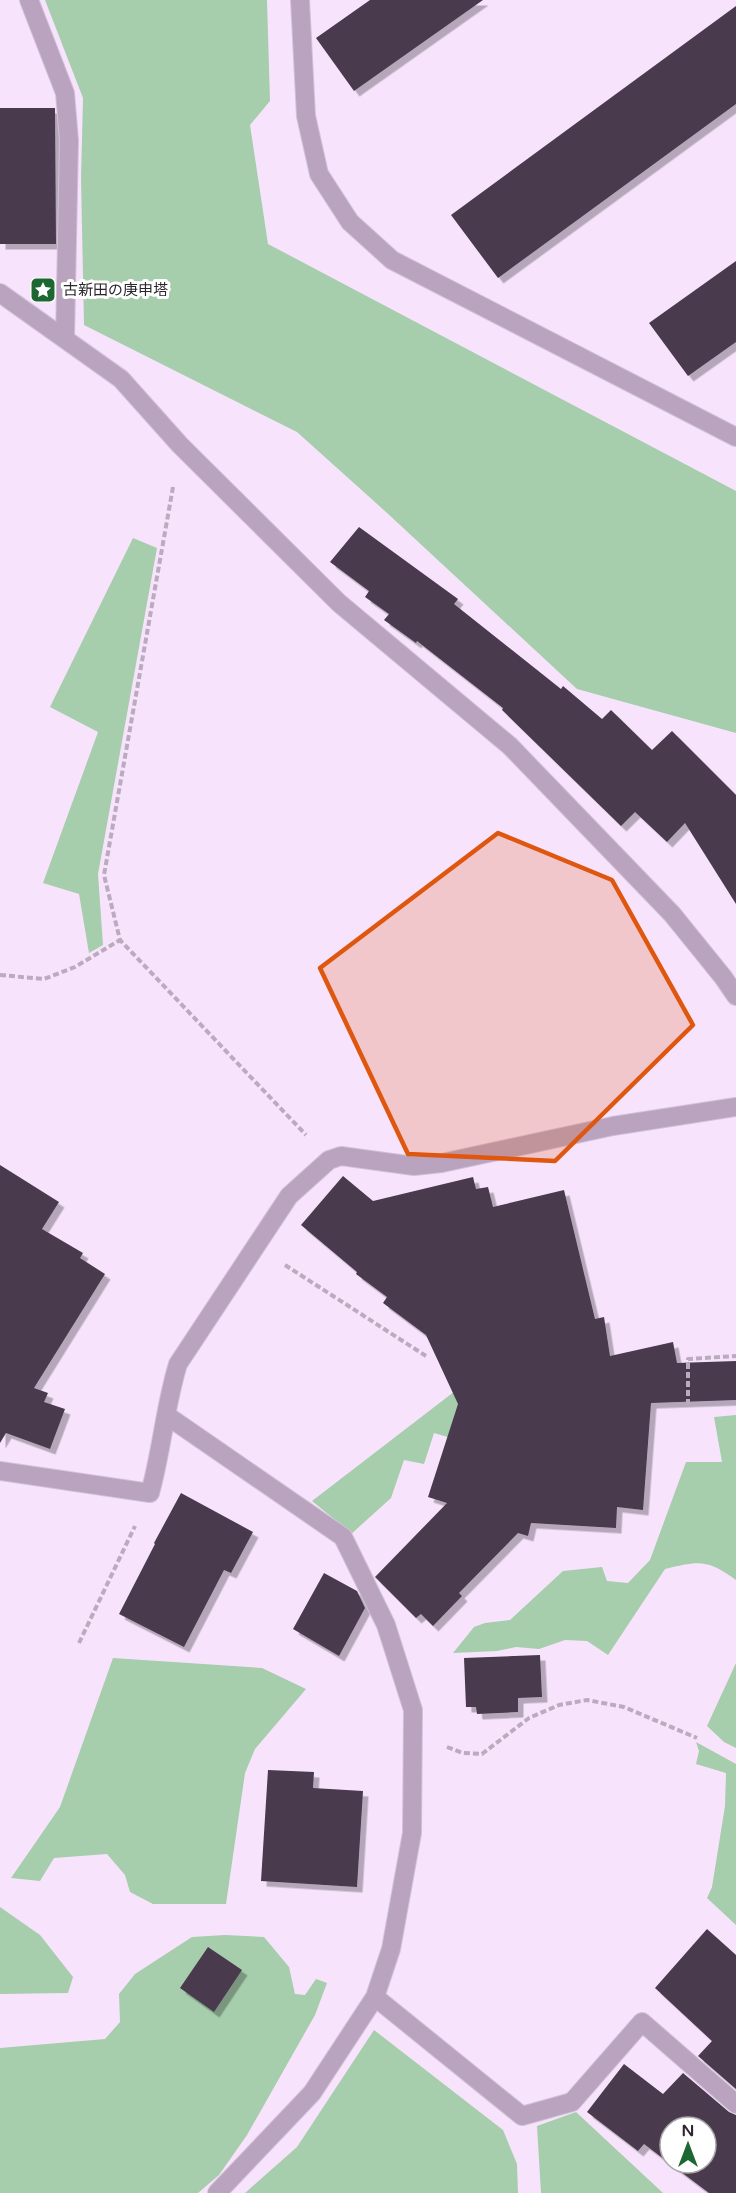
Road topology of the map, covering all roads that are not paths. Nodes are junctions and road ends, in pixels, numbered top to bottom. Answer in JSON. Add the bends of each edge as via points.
{"nodes":[{"id":1,"x":29,"y":0,"type":"edge"},
{"id":2,"x":300,"y":0,"type":"edge"},
{"id":3,"x":0,"y":293,"type":"edge"},
{"id":4,"x":66,"y":339,"type":"junction"},
{"id":5,"x":736,"y":437,"type":"edge"},
{"id":6,"x":736,"y":996,"type":"edge"},
{"id":7,"x":736,"y":1107,"type":"edge"},
{"id":8,"x":166,"y":1415,"type":"junction"},
{"id":9,"x":0,"y":1471,"type":"edge"},
{"id":10,"x":375,"y":1997,"type":"junction"},
{"id":11,"x":736,"y":2104,"type":"edge"},
{"id":12,"x":217,"y":2193,"type":"edge"}],
"edges":[{"from":1,"to":4,"type":"street","via":[[66,93]]},
{"from":2,"to":5,"type":"street","via":[[306,116],[319,174],[350,222],[392,260]]},
{"from":3,"to":4,"type":"street"},
{"from":4,"to":6,"type":"street","via":[[122,379],[180,445],[339,603],[510,746],[672,914]]},
{"from":7,"to":8,"type":"street","via":[[613,1126],[442,1163],[414,1166],[341,1156],[329,1160],[289,1196],[178,1364]]},
{"from":8,"to":9,"type":"street","via":[[150,1493]]},
{"from":8,"to":10,"type":"street","via":[[343,1537],[386,1625],[413,1710],[412,1833],[391,1949]]},
{"from":10,"to":11,"type":"street","via":[[522,2116],[572,2102],[642,2022]]},
{"from":10,"to":12,"type":"street","via":[[312,2093]]}]}
